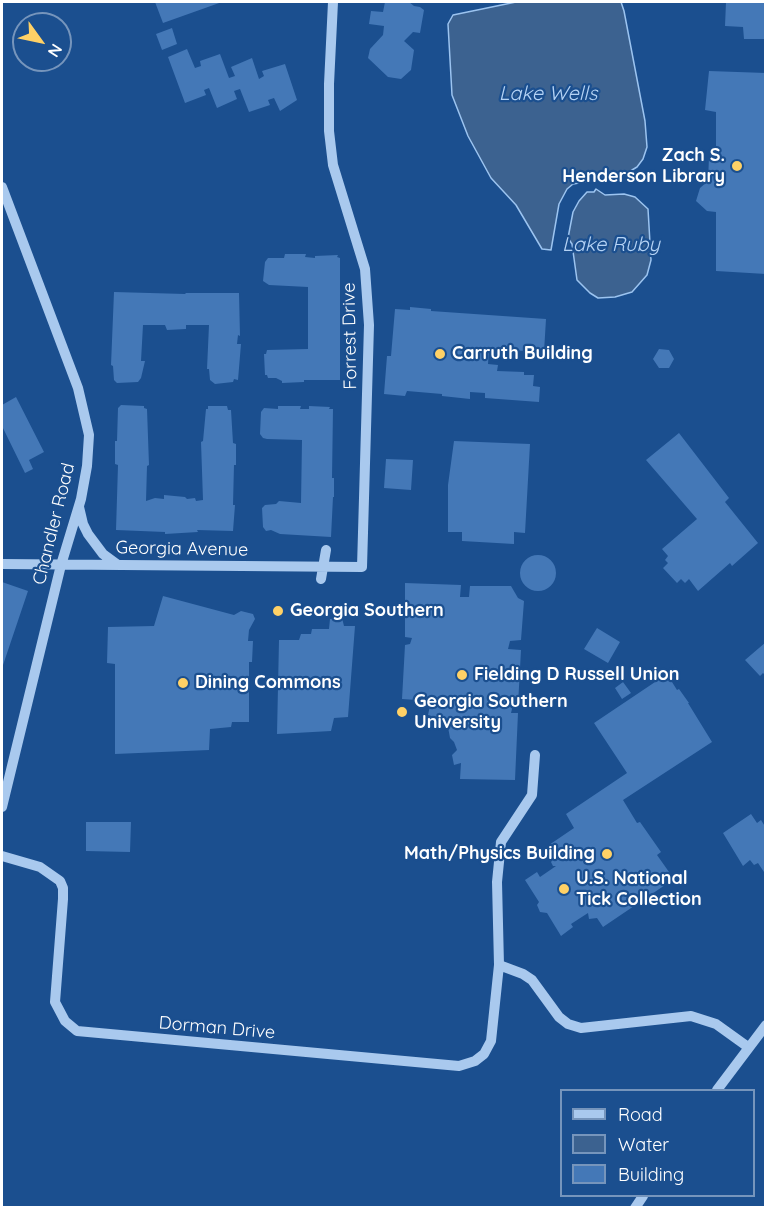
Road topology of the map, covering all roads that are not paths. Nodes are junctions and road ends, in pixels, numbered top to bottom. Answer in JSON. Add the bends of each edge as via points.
{"nodes":[{"id":1,"x":333,"y":2,"type":"edge"},
{"id":2,"x":2,"y":187,"type":"edge"},
{"id":3,"x":79,"y":505,"type":"junction"},
{"id":4,"x":326,"y":550,"type":"dead end"},
{"id":5,"x":2,"y":564,"type":"edge"},
{"id":6,"x":61,"y":565,"type":"junction"},
{"id":7,"x":118,"y":565,"type":"junction"},
{"id":8,"x":323,"y":567,"type":"junction"},
{"id":9,"x":362,"y":567,"type":"joint"},
{"id":10,"x":321,"y":579,"type":"dead end"},
{"id":11,"x":535,"y":755,"type":"dead end"},
{"id":12,"x":2,"y":807,"type":"edge"},
{"id":13,"x":2,"y":856,"type":"edge"},
{"id":14,"x":499,"y":965,"type":"junction"},
{"id":15,"x":765,"y":1025,"type":"edge"},
{"id":16,"x":748,"y":1047,"type":"junction"},
{"id":17,"x":718,"y":1089,"type":"edge"}],
"edges":[{"from":1,"to":9,"type":"street","name":"Forrest Drive","via":[[329,131],[333,165],[365,269],[369,325]]},
{"from":2,"to":3,"type":"street","name":"Chandler Road","via":[[82,403],[89,435]]},
{"from":3,"to":6,"type":"street","name":"Chandler Road"},
{"from":3,"to":7,"type":"street","via":[[88,534]]},
{"from":4,"to":8,"type":"street"},
{"from":5,"to":6,"type":"street","name":"Georgia Avenue"},
{"from":6,"to":7,"type":"street","name":"Georgia Avenue"},
{"from":6,"to":12,"type":"street","name":"Chandler Road"},
{"from":7,"to":8,"type":"street","name":"Georgia Avenue"},
{"from":8,"to":9,"type":"street","name":"Georgia Avenue"},
{"from":8,"to":10,"type":"street"},
{"from":11,"to":14,"type":"street","name":"Dorman Drive","via":[[532,795],[501,842],[497,882]]},
{"from":13,"to":14,"type":"street","name":"Dorman Drive","via":[[40,867],[60,881],[63,898],[55,1002],[64,1021],[77,1031],[459,1066],[475,1061],[491,1041]]},
{"from":14,"to":16,"type":"street","via":[[532,980],[559,1017],[581,1028],[691,1016],[716,1024]]},
{"from":15,"to":16,"type":"street"},
{"from":16,"to":17,"type":"street"}]}
